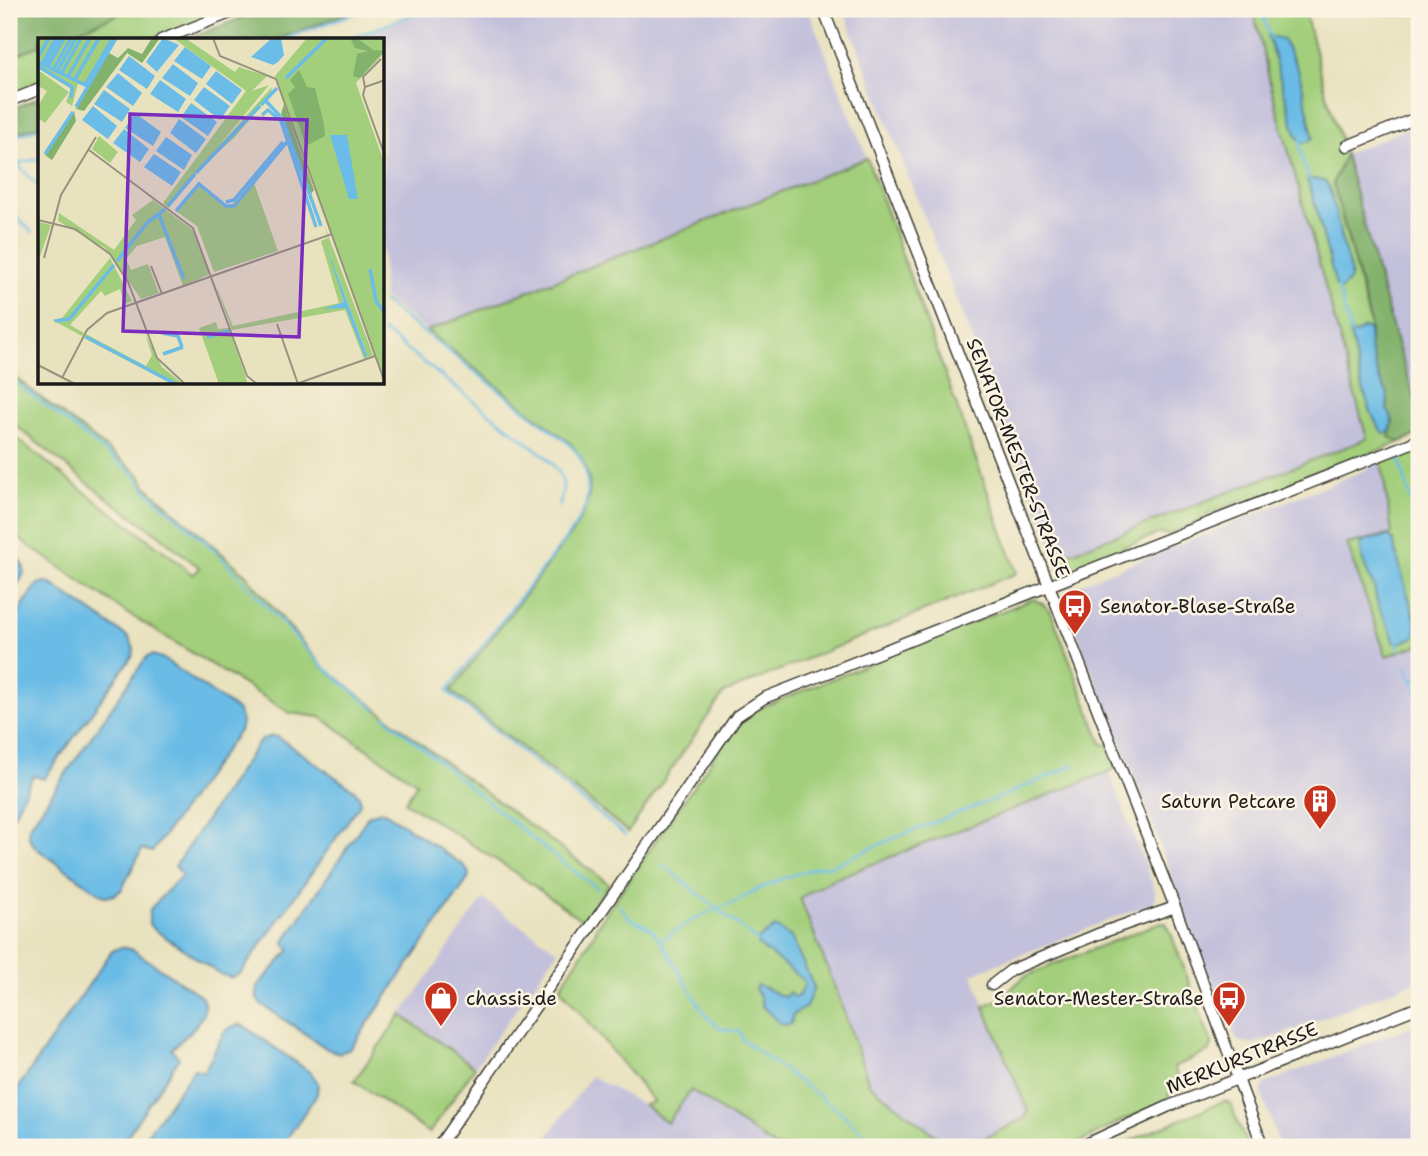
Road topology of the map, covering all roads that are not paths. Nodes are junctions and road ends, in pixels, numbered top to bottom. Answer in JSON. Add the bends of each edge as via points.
{"nodes":[{"id":1,"x":240,"y":9,"type":"edge"},
{"id":2,"x":823,"y":9,"type":"edge"},
{"id":3,"x":166,"y":38,"type":"edge"},
{"id":4,"x":38,"y":90,"type":"edge"},
{"id":5,"x":9,"y":101,"type":"edge"},
{"id":6,"x":1419,"y":117,"type":"edge"},
{"id":7,"x":1347,"y":146,"type":"dead end"},
{"id":8,"x":1419,"y":440,"type":"edge"},
{"id":9,"x":1049,"y":586,"type":"junction"},
{"id":10,"x":1175,"y":907,"type":"junction"},
{"id":11,"x":992,"y":985,"type":"dead end"},
{"id":12,"x":1419,"y":1007,"type":"edge"},
{"id":13,"x":1238,"y":1078,"type":"junction"},
{"id":14,"x":438,"y":1147,"type":"edge"},
{"id":15,"x":1080,"y":1147,"type":"edge"},
{"id":16,"x":1264,"y":1147,"type":"edge"}],
"edges":[{"from":1,"to":3,"type":"street"},
{"from":2,"to":9,"type":"street","name":"SENATOR-MESTER-STRASSE"},
{"from":4,"to":5,"type":"street"},
{"from":6,"to":7,"type":"street"},
{"from":8,"to":9,"type":"street"},
{"from":9,"to":10,"type":"street","name":"SENATOR-MESTER-STRASSE"},
{"from":9,"to":14,"type":"street","via":[[764,698],[737,716]]},
{"from":10,"to":11,"type":"street","via":[[1011,970]]},
{"from":10,"to":13,"type":"street","name":"SENATOR-MESTER-STRASSE"},
{"from":12,"to":13,"type":"street","name":"MERKURSTRASSE"},
{"from":13,"to":15,"type":"street","name":"MERKURSTRASSE"},
{"from":13,"to":16,"type":"street","name":"SENATOR-MESTER-STRASSE"}]}
